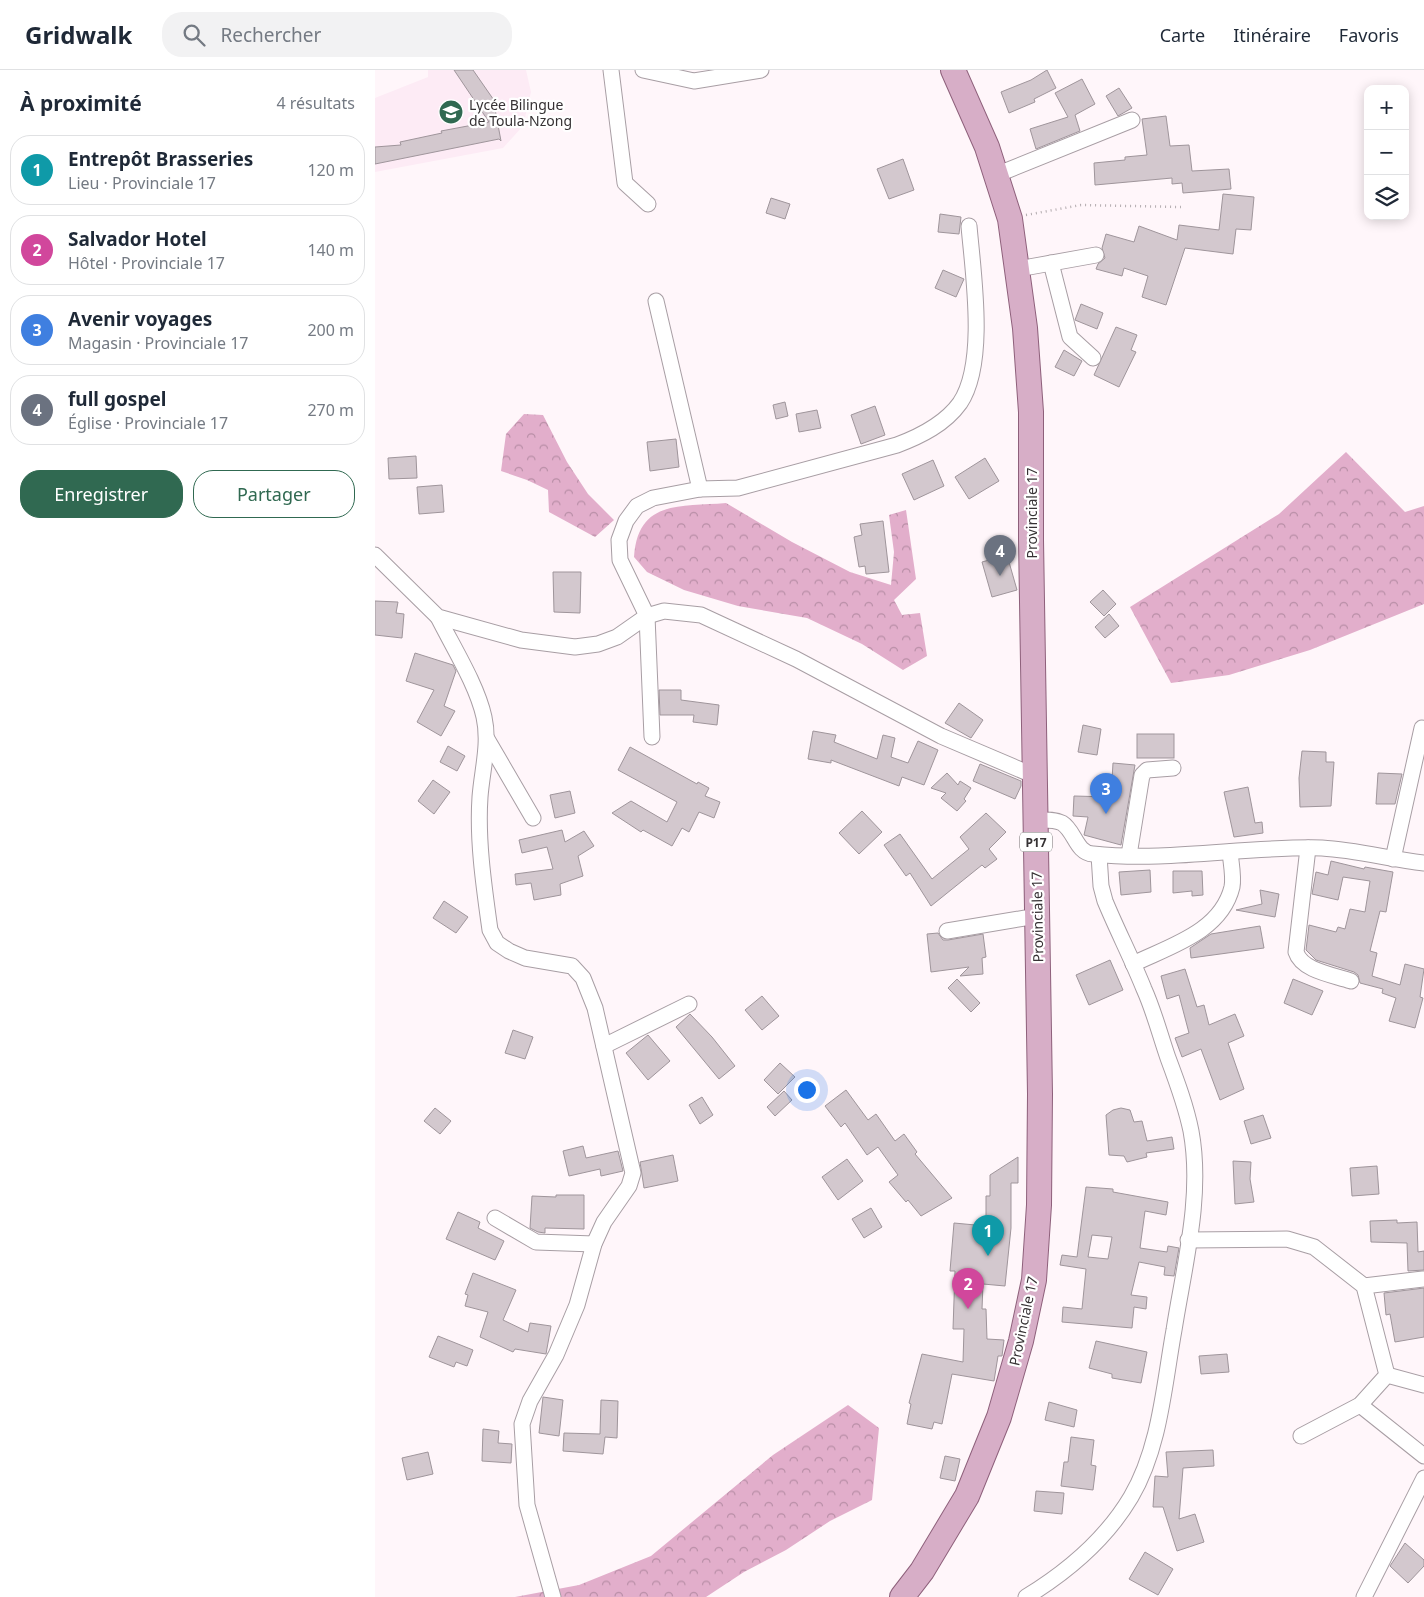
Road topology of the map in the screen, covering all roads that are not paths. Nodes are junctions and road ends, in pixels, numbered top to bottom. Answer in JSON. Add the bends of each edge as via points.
{"nodes":[{"id":1,"x":611,"y":70,"type":"edge"},
{"id":2,"x":643,"y":70,"type":"edge"},
{"id":3,"x":761,"y":70,"type":"edge"},
{"id":4,"x":953,"y":70,"type":"edge"},
{"id":5,"x":1133,"y":120,"type":"dead end"},
{"id":6,"x":996,"y":175,"type":"junction"},
{"id":7,"x":648,"y":204,"type":"dead end"},
{"id":8,"x":969,"y":226,"type":"dead end"},
{"id":9,"x":1096,"y":255,"type":"dead end"},
{"id":10,"x":1051,"y":263,"type":"junction"},
{"id":11,"x":1018,"y":269,"type":"junction"},
{"id":12,"x":657,"y":301,"type":"dead end"},
{"id":13,"x":1093,"y":358,"type":"dead end"},
{"id":14,"x":700,"y":489,"type":"junction"},
{"id":15,"x":375,"y":555,"type":"edge"},
{"id":16,"x":647,"y":616,"type":"junction"},
{"id":17,"x":438,"y":617,"type":"junction"},
{"id":18,"x":1421,"y":728,"type":"dead end"},
{"id":19,"x":652,"y":737,"type":"dead end"},
{"id":20,"x":487,"y":740,"type":"junction"},
{"id":21,"x":1173,"y":768,"type":"dead end"},
{"id":22,"x":1035,"y":776,"type":"junction"},
{"id":23,"x":533,"y":818,"type":"dead end"},
{"id":24,"x":1036,"y":820,"type":"junction"},
{"id":25,"x":1308,"y":848,"type":"junction"},
{"id":26,"x":1230,"y":852,"type":"junction"},
{"id":27,"x":1099,"y":855,"type":"junction"},
{"id":28,"x":1129,"y":855,"type":"junction"},
{"id":29,"x":1393,"y":859,"type":"junction"},
{"id":30,"x":1424,"y":863,"type":"edge"},
{"id":31,"x":1037,"y":916,"type":"junction"},
{"id":32,"x":947,"y":931,"type":"dead end"},
{"id":33,"x":1133,"y":964,"type":"junction"},
{"id":34,"x":1351,"y":981,"type":"dead end"},
{"id":35,"x":689,"y":1004,"type":"dead end"},
{"id":36,"x":605,"y":1046,"type":"junction"},
{"id":37,"x":495,"y":1218,"type":"dead end"},
{"id":38,"x":1188,"y":1240,"type":"junction"},
{"id":39,"x":594,"y":1244,"type":"junction"},
{"id":40,"x":1423,"y":1279,"type":"edge"},
{"id":41,"x":1364,"y":1286,"type":"junction"},
{"id":42,"x":1387,"y":1375,"type":"junction"},
{"id":43,"x":1424,"y":1385,"type":"edge"},
{"id":44,"x":1360,"y":1405,"type":"junction"},
{"id":45,"x":1301,"y":1436,"type":"dead end"},
{"id":46,"x":1424,"y":1456,"type":"edge"},
{"id":47,"x":1424,"y":1478,"type":"edge"},
{"id":48,"x":553,"y":1597,"type":"edge"},
{"id":49,"x":903,"y":1597,"type":"edge"},
{"id":50,"x":1026,"y":1597,"type":"edge"},
{"id":51,"x":1364,"y":1597,"type":"edge"}],
"edges":[{"from":1,"to":7,"type":"street","via":[[625,183]]},
{"from":2,"to":3,"type":"street","via":[[694,81]]},
{"from":4,"to":6,"type":"main road","name":"Provinciale 17","number":"P17"},
{"from":5,"to":6,"type":"street"},
{"from":6,"to":11,"type":"main road","name":"Provinciale 17","number":"P17","via":[[1010,219]]},
{"from":8,"to":14,"type":"street","via":[[976,295],[972,377],[960,403],[941,423],[918,437],[872,452],[738,488]]},
{"from":9,"to":10,"type":"street"},
{"from":10,"to":11,"type":"street"},
{"from":10,"to":13,"type":"street","via":[[1070,337]]},
{"from":11,"to":22,"type":"main road","name":"Provinciale 17","number":"P17","via":[[1031,412]]},
{"from":12,"to":14,"type":"street"},
{"from":14,"to":16,"type":"street","via":[[653,498],[637,506],[626,521],[619,540],[620,560]]},
{"from":15,"to":17,"type":"street"},
{"from":16,"to":17,"type":"street","via":[[617,637],[575,647],[521,640]]},
{"from":16,"to":19,"type":"street"},
{"from":16,"to":22,"type":"street","via":[[664,611],[701,615],[789,655],[941,736]]},
{"from":17,"to":20,"type":"street","via":[[478,696]]},
{"from":18,"to":29,"type":"street"},
{"from":20,"to":23,"type":"street"},
{"from":20,"to":36,"type":"street","via":[[479,820],[490,930],[497,943],[509,952],[572,966],[583,978]]},
{"from":21,"to":28,"type":"street","via":[[1147,770],[1142,775]]},
{"from":22,"to":24,"type":"main road","name":"Provinciale 17","number":"P17"},
{"from":24,"to":27,"type":"street","via":[[1061,822],[1079,847]]},
{"from":24,"to":31,"type":"main road","name":"Provinciale 17","number":"P17"},
{"from":25,"to":26,"type":"street"},
{"from":25,"to":29,"type":"street"},
{"from":25,"to":34,"type":"street","via":[[1296,952],[1305,964]]},
{"from":26,"to":28,"type":"street"},
{"from":26,"to":33,"type":"street","via":[[1232,885],[1227,902],[1217,917],[1205,928]]},
{"from":27,"to":28,"type":"street"},
{"from":27,"to":33,"type":"street","via":[[1105,901]]},
{"from":29,"to":30,"type":"street"},
{"from":31,"to":32,"type":"street"},
{"from":31,"to":49,"type":"main road","name":"Provinciale 17","number":"P17","via":[[1039,1205],[1032,1288],[999,1417],[979,1469],[967,1496]]},
{"from":33,"to":38,"type":"street","via":[[1145,989],[1186,1108],[1194,1187]]},
{"from":35,"to":36,"type":"street"},
{"from":36,"to":39,"type":"street","via":[[633,1173],[629,1186],[604,1222]]},
{"from":37,"to":39,"type":"street","via":[[536,1242]]},
{"from":38,"to":41,"type":"street","via":[[1287,1239],[1314,1247]]},
{"from":38,"to":50,"type":"street","via":[[1159,1412],[1143,1471],[1132,1496],[1091,1548]]},
{"from":39,"to":48,"type":"street","via":[[577,1305],[522,1424],[527,1505]]},
{"from":40,"to":41,"type":"street"},
{"from":41,"to":42,"type":"street"},
{"from":42,"to":43,"type":"street"},
{"from":42,"to":44,"type":"street"},
{"from":44,"to":45,"type":"street"},
{"from":44,"to":46,"type":"street"},
{"from":47,"to":51,"type":"street"}]}
